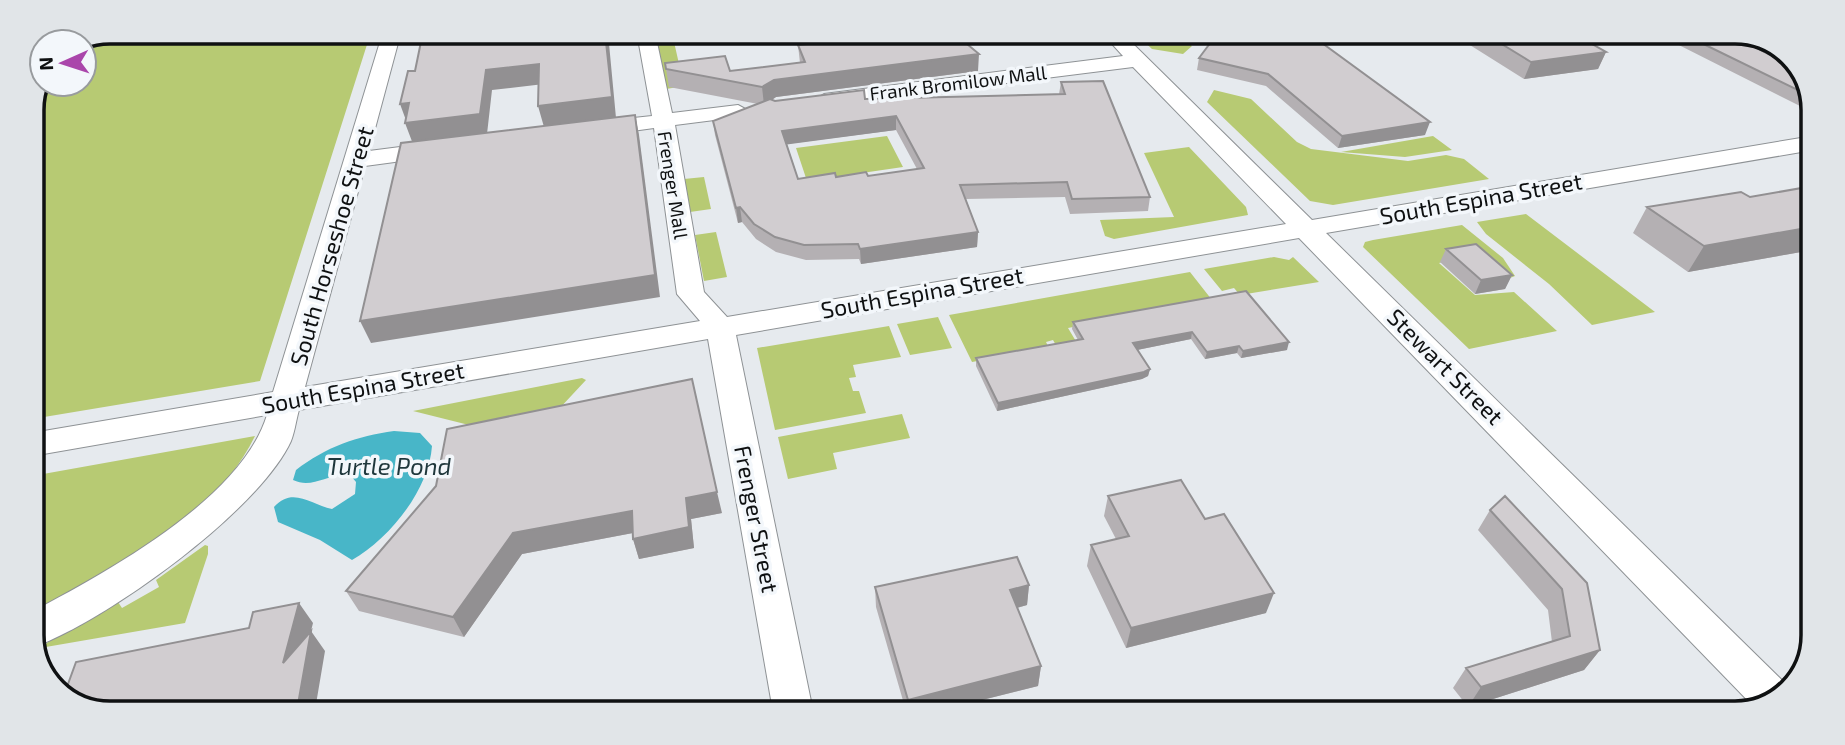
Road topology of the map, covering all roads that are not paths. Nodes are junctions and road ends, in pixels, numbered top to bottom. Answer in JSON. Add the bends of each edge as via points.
{"nodes":[{"id":1,"x":389,"y":44,"type":"edge"},
{"id":2,"x":648,"y":44,"type":"edge"},
{"id":3,"x":1123,"y":44,"type":"edge"},
{"id":4,"x":1140,"y":60,"type":"junction"},
{"id":5,"x":805,"y":102,"type":"edge"},
{"id":6,"x":738,"y":111,"type":"edge"},
{"id":7,"x":662,"y":120,"type":"junction"},
{"id":8,"x":572,"y":132,"type":"edge"},
{"id":9,"x":1801,"y":145,"type":"edge"},
{"id":10,"x":458,"y":146,"type":"edge"},
{"id":11,"x":356,"y":160,"type":"junction"},
{"id":12,"x":1307,"y":229,"type":"junction"},
{"id":13,"x":720,"y":327,"type":"junction"},
{"id":14,"x":289,"y":401,"type":"junction"},
{"id":15,"x":44,"y":442,"type":"edge"},
{"id":16,"x":44,"y":624,"type":"edge"},
{"id":17,"x":1768,"y":693,"type":"edge"},
{"id":18,"x":791,"y":701,"type":"edge"}],
"edges":[{"from":1,"to":11,"type":"street","name":"South Horseshoe Street"},
{"from":2,"to":7,"type":"street","name":"Frenger Mall"},
{"from":3,"to":4,"type":"street","name":"Stewart Street"},
{"from":4,"to":5,"type":"street","name":"Frank Bromilow Mall"},
{"from":4,"to":12,"type":"street","name":"Stewart Street"},
{"from":6,"to":7,"type":"street"},
{"from":7,"to":8,"type":"street"},
{"from":7,"to":13,"type":"street","name":"Frenger Mall","via":[[691,294]]},
{"from":9,"to":12,"type":"street","name":"South Espina Street"},
{"from":10,"to":11,"type":"street"},
{"from":11,"to":14,"type":"street","name":"South Horseshoe Street"},
{"from":12,"to":13,"type":"street","name":"South Espina Street"},
{"from":12,"to":17,"type":"street","name":"Stewart Street"},
{"from":13,"to":14,"type":"street","name":"South Espina Street"},
{"from":13,"to":18,"type":"street","name":"Frenger Street"},
{"from":14,"to":15,"type":"street","name":"South Espina Street"},
{"from":14,"to":16,"type":"street","name":"South Horseshoe Street","via":[[281,429],[260,463],[180,543]]}]}
